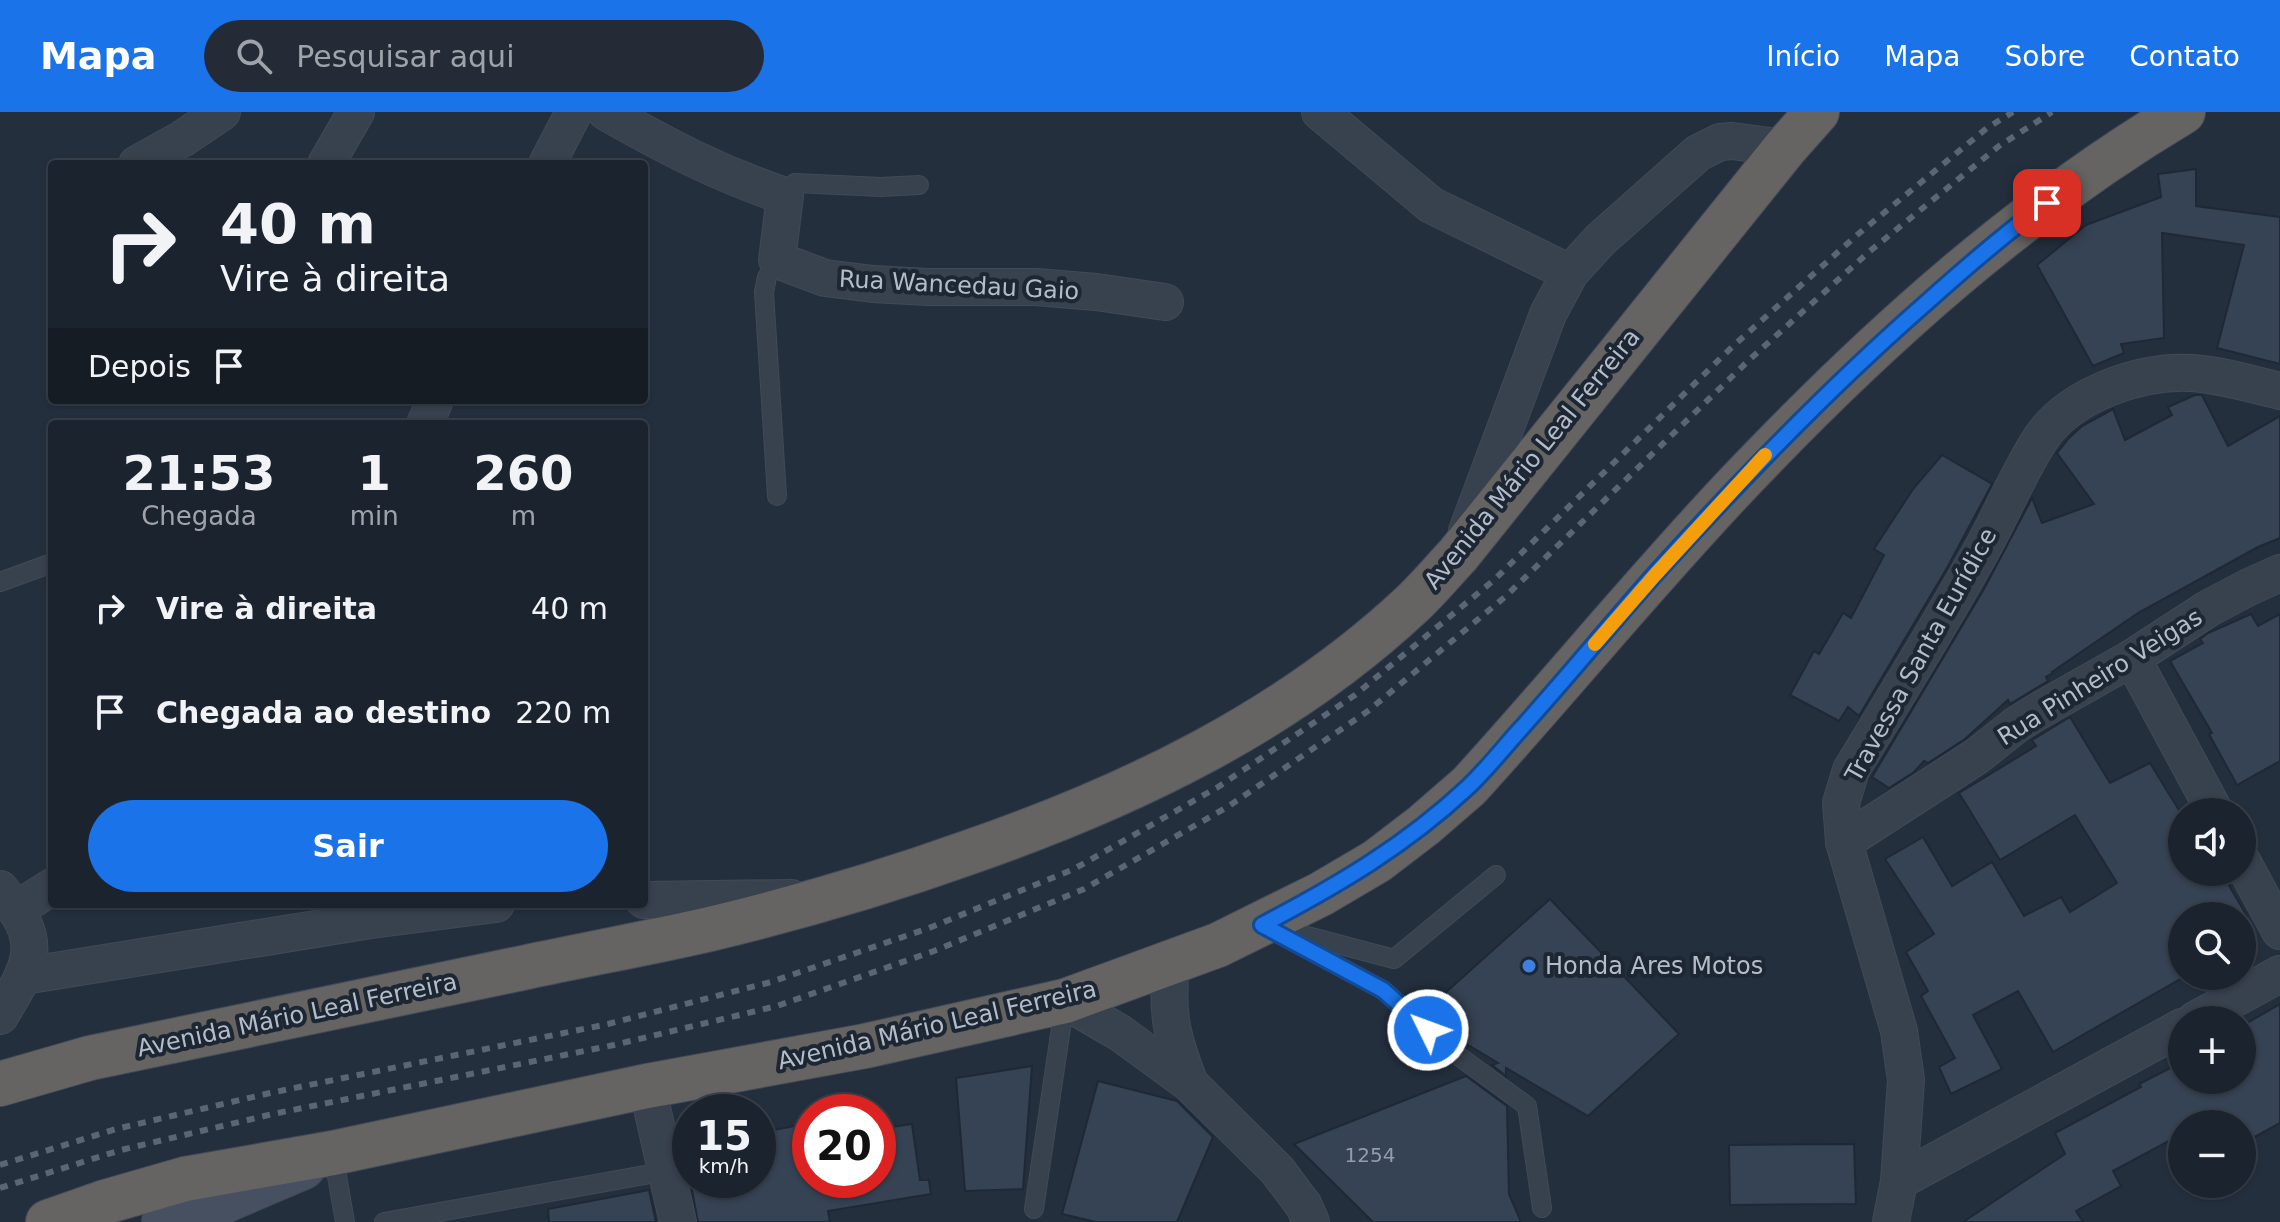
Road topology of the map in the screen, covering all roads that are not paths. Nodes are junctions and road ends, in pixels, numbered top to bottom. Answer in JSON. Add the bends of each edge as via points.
{"nodes":[{"id":1,"x":222,"y":112,"type":"edge"},
{"id":2,"x":356,"y":112,"type":"edge"},
{"id":3,"x":574,"y":112,"type":"edge"},
{"id":4,"x":606,"y":112,"type":"edge"},
{"id":5,"x":1320,"y":112,"type":"edge"},
{"id":6,"x":1817,"y":112,"type":"edge"},
{"id":7,"x":2183,"y":112,"type":"edge"},
{"id":8,"x":1785,"y":148,"type":"junction"},
{"id":9,"x":144,"y":160,"type":"edge"},
{"id":10,"x":328,"y":160,"type":"edge"},
{"id":11,"x":549,"y":160,"type":"edge"},
{"id":12,"x":919,"y":185,"type":"dead end"},
{"id":13,"x":785,"y":196,"type":"junction"},
{"id":14,"x":777,"y":260,"type":"junction"},
{"id":15,"x":1570,"y":273,"type":"junction"},
{"id":16,"x":1165,"y":302,"type":"dead end"},
{"id":17,"x":2280,"y":391,"type":"edge"},
{"id":18,"x":777,"y":496,"type":"dead end"},
{"id":19,"x":1458,"y":555,"type":"junction"},
{"id":20,"x":48,"y":564,"type":"edge"},
{"id":21,"x":2280,"y":573,"type":"edge"},
{"id":22,"x":0,"y":582,"type":"edge"},
{"id":23,"x":2132,"y":658,"type":"junction"},
{"id":24,"x":2207,"y":798,"type":"edge"},
{"id":25,"x":1844,"y":842,"type":"junction"},
{"id":26,"x":1496,"y":875,"type":"dead end"},
{"id":27,"x":2256,"y":886,"type":"edge"},
{"id":28,"x":48,"y":888,"type":"edge"},
{"id":29,"x":832,"y":897,"type":"junction"},
{"id":30,"x":8,"y":899,"type":"edge"},
{"id":31,"x":648,"y":900,"type":"edge"},
{"id":32,"x":465,"y":908,"type":"edge"},
{"id":33,"x":1262,"y":925,"type":"junction"},
{"id":34,"x":2280,"y":931,"type":"edge"},
{"id":35,"x":1171,"y":964,"type":"junction"},
{"id":36,"x":2280,"y":974,"type":"edge"},
{"id":37,"x":24,"y":976,"type":"junction"},
{"id":38,"x":1065,"y":1001,"type":"junction"},
{"id":39,"x":2221,"y":1006,"type":"edge"},
{"id":40,"x":0,"y":1016,"type":"edge"},
{"id":41,"x":2168,"y":1035,"type":"edge"},
{"id":42,"x":0,"y":1084,"type":"edge"},
{"id":43,"x":1190,"y":1084,"type":"junction"},
{"id":44,"x":647,"y":1086,"type":"junction"},
{"id":45,"x":333,"y":1153,"type":"junction"},
{"id":46,"x":667,"y":1171,"type":"junction"},
{"id":47,"x":1899,"y":1181,"type":"junction"},
{"id":48,"x":1542,"y":1208,"type":"dead end"},
{"id":49,"x":1034,"y":1209,"type":"dead end"},
{"id":50,"x":48,"y":1222,"type":"edge"},
{"id":51,"x":164,"y":1222,"type":"edge"},
{"id":52,"x":345,"y":1222,"type":"edge"},
{"id":53,"x":384,"y":1222,"type":"edge"},
{"id":54,"x":678,"y":1222,"type":"edge"},
{"id":55,"x":1311,"y":1222,"type":"edge"},
{"id":56,"x":1891,"y":1222,"type":"edge"}],
"edges":[{"from":1,"to":9,"type":"street"},
{"from":2,"to":10,"type":"street"},
{"from":3,"to":11,"type":"street"},
{"from":4,"to":13,"type":"street","via":[[674,150]]},
{"from":5,"to":15,"type":"street","via":[[1431,205]]},
{"from":6,"to":8,"type":"highway","name":"Avenida Mário Leal Ferreira"},
{"from":7,"to":33,"type":"highway","name":"Avenida Mário Leal Ferreira","via":[[2026,218],[1878,345],[1745,475],[1469,786],[1377,861]]},
{"from":8,"to":15,"type":"street","via":[[1732,141],[1698,153]]},
{"from":8,"to":19,"type":"highway","name":"Avenida Mário Leal Ferreira"},
{"from":12,"to":13,"type":"lane","via":[[795,183]]},
{"from":13,"to":14,"type":"street"},
{"from":14,"to":16,"type":"street","name":"Rua Wancedau Gaio","via":[[825,278],[873,284],[1036,287]]},
{"from":14,"to":18,"type":"lane","via":[[764,292]]},
{"from":15,"to":19,"type":"street","via":[[1548,314]]},
{"from":17,"to":25,"type":"street","name":"Travessa Santa Eurídice","via":[[2223,377],[2158,375],[2095,393],[2066,411],[2042,437],[1981,552],[1851,770],[1841,803]]},
{"from":19,"to":29,"type":"highway","name":"Avenida Mário Leal Ferreira","via":[[1414,603],[1349,657],[1202,754],[1048,825]]},
{"from":20,"to":22,"type":"lane"},
{"from":21,"to":23,"type":"street","name":"Rua Pinheiro Veigas","via":[[2209,608]]},
{"from":23,"to":24,"type":"street"},
{"from":23,"to":25,"type":"street","name":"Rua Pinheiro Veigas","via":[[2026,719]]},
{"from":25,"to":47,"type":"street","name":"Travessa Santa Eurídice","via":[[1899,1031],[1906,1080]]},
{"from":26,"to":33,"type":"lane","via":[[1394,959]]},
{"from":27,"to":34,"type":"street"},
{"from":28,"to":30,"type":"street"},
{"from":29,"to":31,"type":"street"},
{"from":29,"to":42,"type":"highway","name":"Avenida Mário Leal Ferreira","via":[[710,929],[90,1058]]},
{"from":30,"to":37,"type":"street","via":[[28,936]]},
{"from":32,"to":37,"type":"street"},
{"from":33,"to":35,"type":"highway","name":"Avenida Mário Leal Ferreira"},
{"from":33,"to":48,"type":"lane","via":[[1383,990],[1453,1052],[1527,1106]]},
{"from":35,"to":38,"type":"highway","name":"Avenida Mário Leal Ferreira"},
{"from":35,"to":43,"type":"street","via":[[1169,1015]]},
{"from":36,"to":39,"type":"street"},
{"from":37,"to":40,"type":"street"},
{"from":38,"to":43,"type":"street"},
{"from":38,"to":44,"type":"highway","name":"Avenida Mário Leal Ferreira","via":[[865,1046]]},
{"from":38,"to":49,"type":"lane"},
{"from":41,"to":47,"type":"street"},
{"from":43,"to":55,"type":"street","via":[[1277,1170]]},
{"from":44,"to":45,"type":"highway","name":"Avenida Mário Leal Ferreira"},
{"from":44,"to":46,"type":"street"},
{"from":45,"to":50,"type":"highway","name":"Avenida Mário Leal Ferreira","via":[[185,1179]]},
{"from":45,"to":51,"type":"main road","name":"Avenida Mário Leal Ferreira"},
{"from":45,"to":52,"type":"lane"},
{"from":46,"to":53,"type":"lane"},
{"from":46,"to":54,"type":"street"},
{"from":47,"to":56,"type":"street","name":"Travessa Santa Eurídice"}]}
